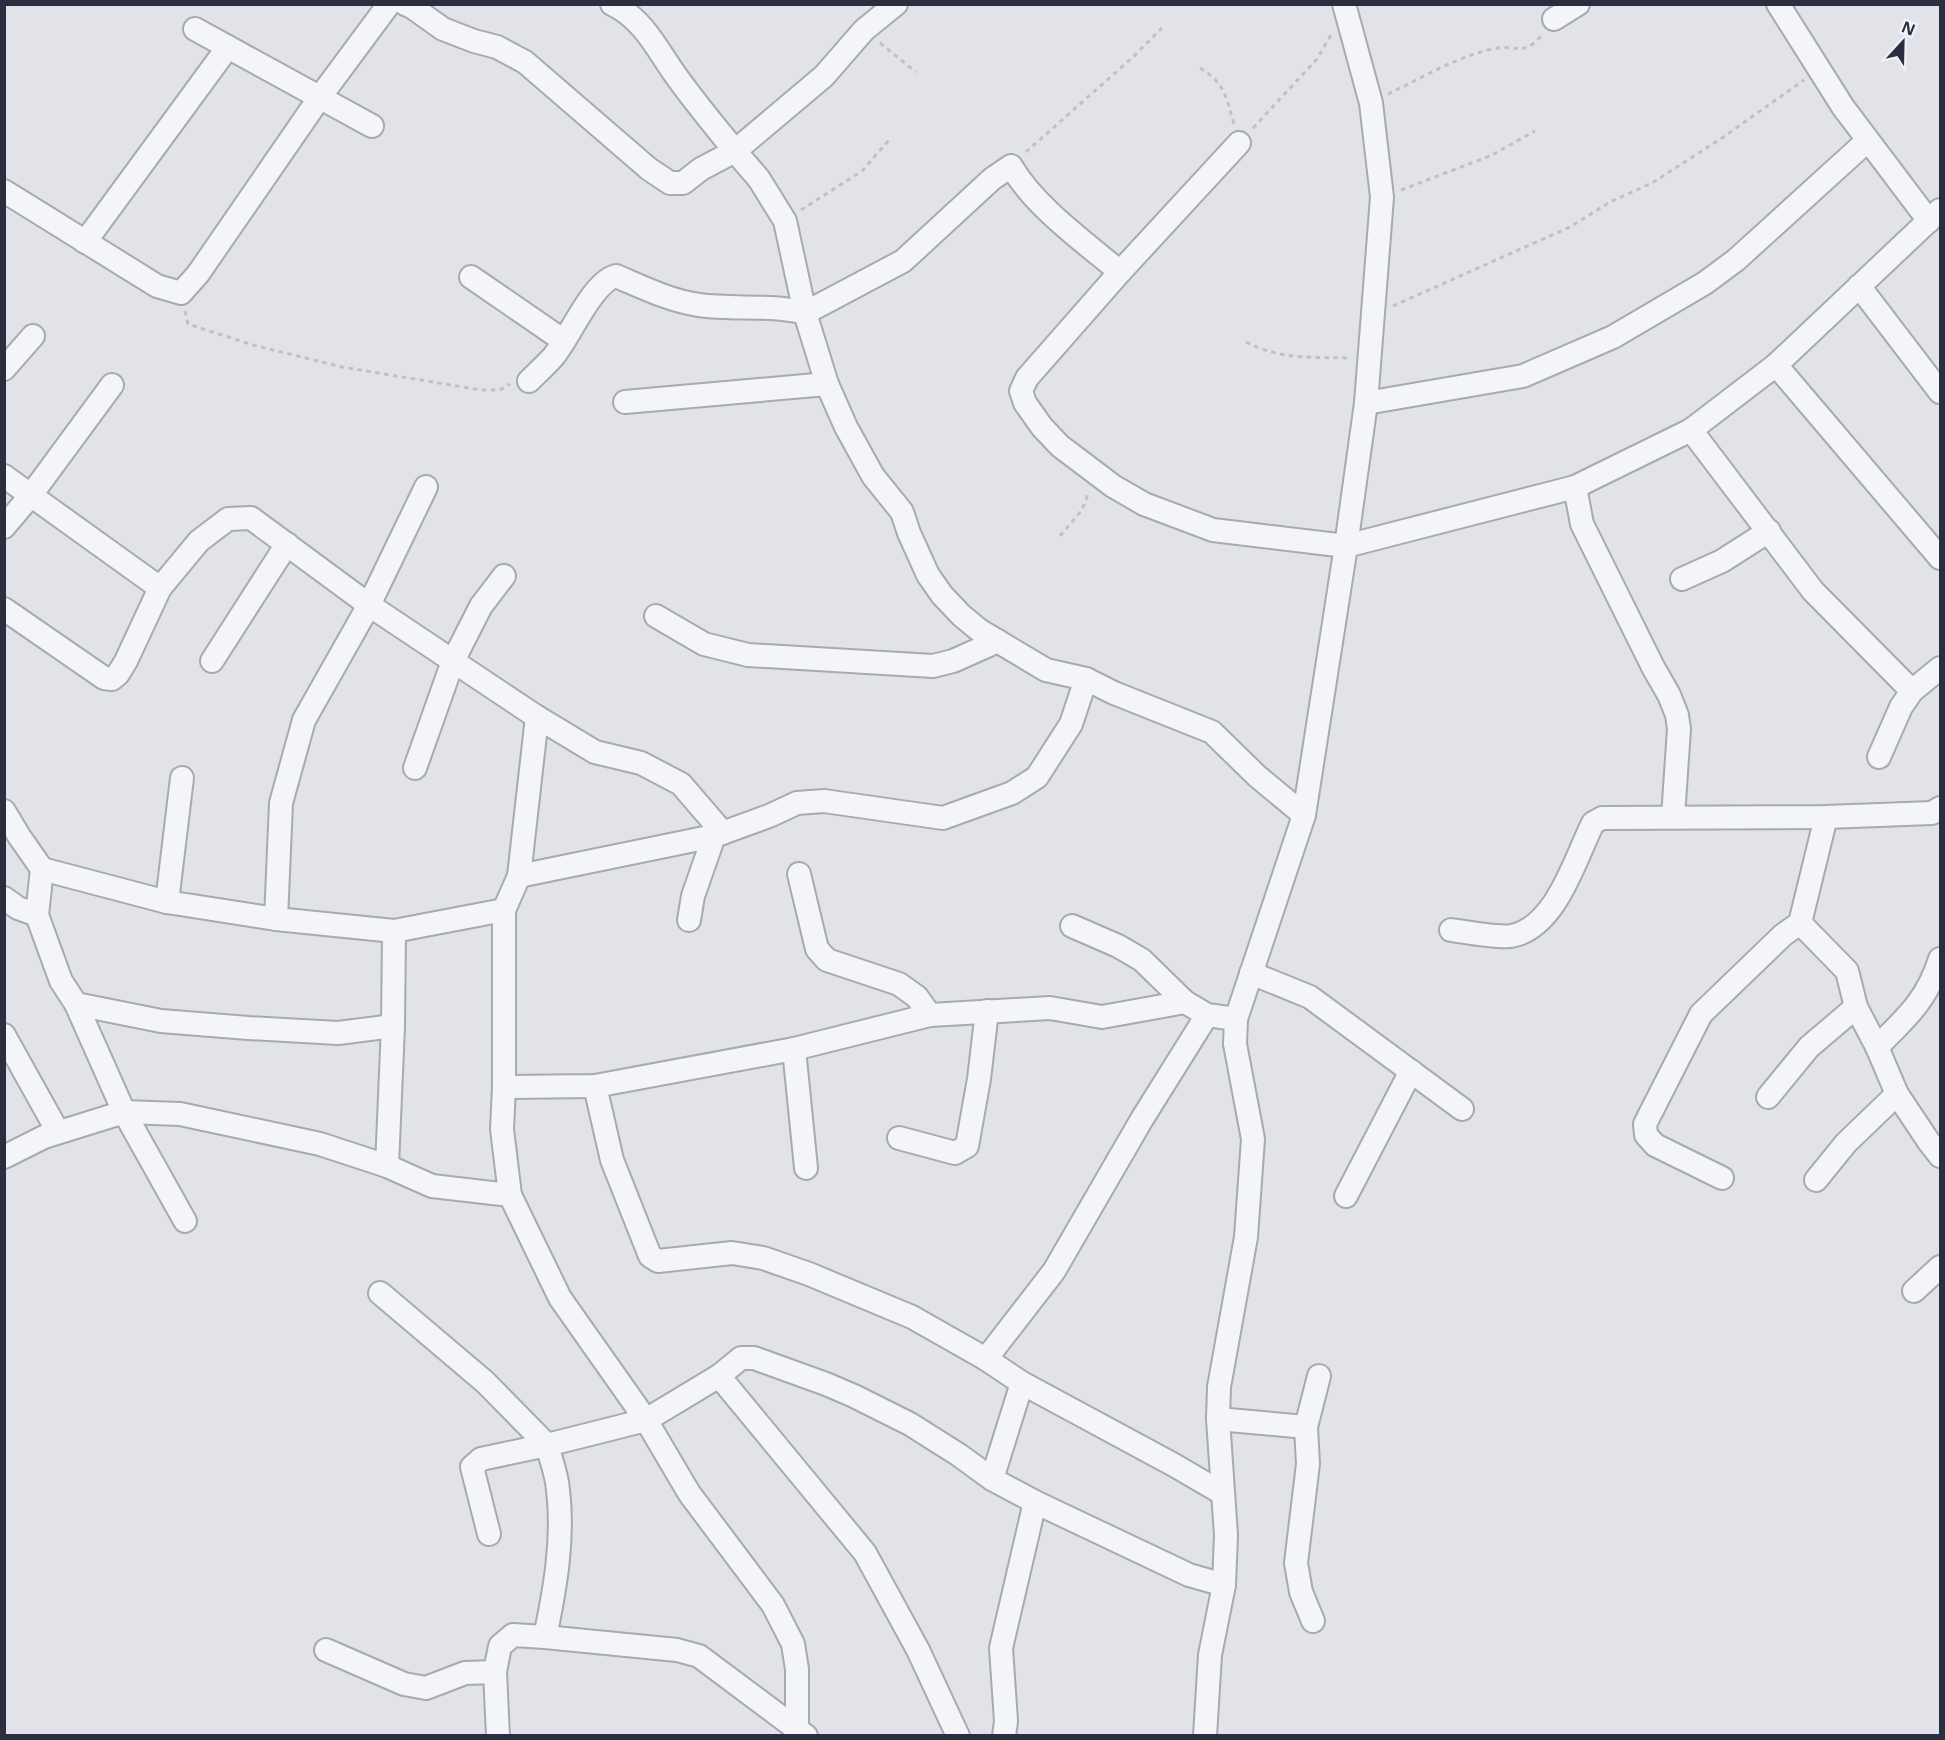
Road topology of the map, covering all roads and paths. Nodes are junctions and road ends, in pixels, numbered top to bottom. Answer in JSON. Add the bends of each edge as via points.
{"nodes":[{"id":1,"x":389,"y":4,"type":"edge"},
{"id":2,"x":405,"y":4,"type":"edge"},
{"id":3,"x":612,"y":4,"type":"edge"},
{"id":4,"x":896,"y":4,"type":"edge"},
{"id":5,"x":1578,"y":4,"type":"edge"},
{"id":6,"x":1778,"y":4,"type":"edge"},
{"id":7,"x":1344,"y":7,"type":"edge"},
{"id":8,"x":1554,"y":19,"type":"joint"},
{"id":9,"x":1162,"y":28,"type":"dead end"},
{"id":10,"x":195,"y":29,"type":"dead end"},
{"id":11,"x":864,"y":30,"type":"junction"},
{"id":12,"x":228,"y":47,"type":"junction"},
{"id":13,"x":1200,"y":68,"type":"dead end"},
{"id":14,"x":1819,"y":69,"type":"junction"},
{"id":15,"x":916,"y":72,"type":"dead end"},
{"id":16,"x":320,"y":97,"type":"junction"},
{"id":17,"x":1371,"y":103,"type":"junction"},
{"id":18,"x":372,"y":126,"type":"dead end"},
{"id":19,"x":1535,"y":131,"type":"dead end"},
{"id":20,"x":889,"y":140,"type":"dead end"},
{"id":21,"x":1868,"y":141,"type":"junction"},
{"id":22,"x":1239,"y":143,"type":"junction"},
{"id":23,"x":735,"y":151,"type":"junction"},
{"id":24,"x":1011,"y":166,"type":"junction"},
{"id":25,"x":4,"y":191,"type":"edge"},
{"id":26,"x":1382,"y":197,"type":"junction"},
{"id":27,"x":1935,"y":216,"type":"edge"},
{"id":28,"x":785,"y":221,"type":"junction"},
{"id":29,"x":85,"y":242,"type":"junction"},
{"id":30,"x":1120,"y":272,"type":"junction"},
{"id":31,"x":471,"y":277,"type":"dead end"},
{"id":32,"x":1859,"y":286,"type":"junction"},
{"id":33,"x":181,"y":293,"type":"junction"},
{"id":34,"x":805,"y":313,"type":"junction"},
{"id":35,"x":1372,"y":315,"type":"junction"},
{"id":36,"x":33,"y":336,"type":"dead end"},
{"id":37,"x":564,"y":341,"type":"junction"},
{"id":38,"x":1246,"y":342,"type":"dead end"},
{"id":39,"x":1369,"y":358,"type":"junction"},
{"id":40,"x":1776,"y":365,"type":"junction"},
{"id":41,"x":4,"y":369,"type":"edge"},
{"id":42,"x":529,"y":381,"type":"joint"},
{"id":43,"x":827,"y":384,"type":"junction"},
{"id":44,"x":112,"y":385,"type":"dead end"},
{"id":45,"x":1941,"y":392,"type":"edge"},
{"id":46,"x":625,"y":402,"type":"dead end"},
{"id":47,"x":1366,"y":403,"type":"junction"},
{"id":48,"x":1691,"y":430,"type":"junction"},
{"id":49,"x":1096,"y":472,"type":"junction"},
{"id":50,"x":4,"y":476,"type":"edge"},
{"id":51,"x":426,"y":487,"type":"dead end"},
{"id":52,"x":1575,"y":487,"type":"junction"},
{"id":53,"x":31,"y":495,"type":"junction"},
{"id":54,"x":4,"y":527,"type":"edge"},
{"id":55,"x":1769,"y":531,"type":"junction"},
{"id":56,"x":1060,"y":537,"type":"dead end"},
{"id":57,"x":287,"y":544,"type":"junction"},
{"id":58,"x":1346,"y":546,"type":"junction"},
{"id":59,"x":1941,"y":558,"type":"edge"},
{"id":60,"x":504,"y":576,"type":"dead end"},
{"id":61,"x":1682,"y":579,"type":"dead end"},
{"id":62,"x":160,"y":588,"type":"junction"},
{"id":63,"x":369,"y":605,"type":"junction"},
{"id":64,"x":4,"y":609,"type":"edge"},
{"id":65,"x":656,"y":616,"type":"dead end"},
{"id":66,"x":998,"y":641,"type":"junction"},
{"id":67,"x":212,"y":661,"type":"dead end"},
{"id":68,"x":453,"y":662,"type":"junction"},
{"id":69,"x":1941,"y":668,"type":"edge"},
{"id":70,"x":1086,"y":679,"type":"junction"},
{"id":71,"x":1912,"y":691,"type":"junction"},
{"id":72,"x":537,"y":717,"type":"junction"},
{"id":73,"x":1879,"y":757,"type":"dead end"},
{"id":74,"x":415,"y":768,"type":"dead end"},
{"id":75,"x":182,"y":778,"type":"dead end"},
{"id":76,"x":1941,"y":808,"type":"edge"},
{"id":77,"x":4,"y":811,"type":"edge"},
{"id":78,"x":1304,"y":815,"type":"junction"},
{"id":79,"x":1673,"y":817,"type":"junction"},
{"id":80,"x":1826,"y":817,"type":"junction"},
{"id":81,"x":718,"y":834,"type":"junction"},
{"id":82,"x":42,"y":870,"type":"junction"},
{"id":83,"x":799,"y":874,"type":"dead end"},
{"id":84,"x":519,"y":876,"type":"junction"},
{"id":85,"x":4,"y":898,"type":"edge"},
{"id":86,"x":167,"y":902,"type":"junction"},
{"id":87,"x":504,"y":909,"type":"junction"},
{"id":88,"x":37,"y":915,"type":"junction"},
{"id":89,"x":276,"y":919,"type":"junction"},
{"id":90,"x":689,"y":920,"type":"dead end"},
{"id":91,"x":1800,"y":923,"type":"junction"},
{"id":92,"x":1072,"y":926,"type":"dead end"},
{"id":93,"x":1451,"y":930,"type":"dead end"},
{"id":94,"x":394,"y":931,"type":"junction"},
{"id":95,"x":1941,"y":959,"type":"edge"},
{"id":96,"x":1251,"y":973,"type":"junction"},
{"id":97,"x":1185,"y":1002,"type":"junction"},
{"id":98,"x":76,"y":1004,"type":"junction"},
{"id":99,"x":1856,"y":1007,"type":"junction"},
{"id":100,"x":987,"y":1011,"type":"junction"},
{"id":101,"x":930,"y":1015,"type":"junction"},
{"id":102,"x":1207,"y":1015,"type":"junction"},
{"id":103,"x":1236,"y":1019,"type":"junction"},
{"id":104,"x":393,"y":1026,"type":"junction"},
{"id":105,"x":4,"y":1035,"type":"edge"},
{"id":106,"x":1877,"y":1047,"type":"junction"},
{"id":107,"x":794,"y":1049,"type":"junction"},
{"id":108,"x":1411,"y":1071,"type":"junction"},
{"id":109,"x":595,"y":1086,"type":"junction"},
{"id":110,"x":504,"y":1087,"type":"junction"},
{"id":111,"x":1897,"y":1094,"type":"junction"},
{"id":112,"x":1768,"y":1097,"type":"dead end"},
{"id":113,"x":1462,"y":1108,"type":"dead end"},
{"id":114,"x":124,"y":1112,"type":"junction"},
{"id":115,"x":58,"y":1132,"type":"junction"},
{"id":116,"x":899,"y":1138,"type":"dead end"},
{"id":117,"x":1941,"y":1156,"type":"edge"},
{"id":118,"x":4,"y":1157,"type":"edge"},
{"id":119,"x":387,"y":1166,"type":"junction"},
{"id":120,"x":806,"y":1168,"type":"dead end"},
{"id":121,"x":1722,"y":1178,"type":"dead end"},
{"id":122,"x":1816,"y":1180,"type":"dead end"},
{"id":123,"x":510,"y":1195,"type":"junction"},
{"id":124,"x":1346,"y":1196,"type":"dead end"},
{"id":125,"x":185,"y":1221,"type":"dead end"},
{"id":126,"x":1941,"y":1267,"type":"edge"},
{"id":127,"x":1914,"y":1291,"type":"dead end"},
{"id":128,"x":380,"y":1293,"type":"dead end"},
{"id":129,"x":986,"y":1359,"type":"junction"},
{"id":130,"x":719,"y":1376,"type":"junction"},
{"id":131,"x":1319,"y":1376,"type":"dead end"},
{"id":132,"x":1022,"y":1383,"type":"junction"},
{"id":133,"x":1218,"y":1419,"type":"junction"},
{"id":134,"x":646,"y":1420,"type":"junction"},
{"id":135,"x":1306,"y":1427,"type":"junction"},
{"id":136,"x":547,"y":1446,"type":"junction"},
{"id":137,"x":992,"y":1479,"type":"junction"},
{"id":138,"x":1222,"y":1493,"type":"junction"},
{"id":139,"x":1035,"y":1502,"type":"junction"},
{"id":140,"x":489,"y":1534,"type":"dead end"},
{"id":141,"x":1224,"y":1585,"type":"junction"},
{"id":142,"x":1312,"y":1621,"type":"dead end"},
{"id":143,"x":545,"y":1637,"type":"junction"},
{"id":144,"x":326,"y":1650,"type":"dead end"},
{"id":145,"x":495,"y":1672,"type":"junction"},
{"id":146,"x":802,"y":1732,"type":"edge"},
{"id":147,"x":498,"y":1736,"type":"edge"},
{"id":148,"x":958,"y":1736,"type":"edge"},
{"id":149,"x":1005,"y":1736,"type":"edge"},
{"id":150,"x":1205,"y":1736,"type":"edge"}],
"edges":[{"from":1,"to":16,"type":"street"},
{"from":2,"to":23,"type":"street","via":[[443,29],[497,47],[525,62],[670,183],[683,183]]},
{"from":3,"to":23,"type":"street","via":[[644,28]]},
{"from":4,"to":11,"type":"street"},
{"from":5,"to":8,"type":"street"},
{"from":6,"to":14,"type":"street"},
{"from":7,"to":17,"type":"street"},
{"from":7,"to":22,"type":"path","via":[[1317,59]]},
{"from":8,"to":17,"type":"path","via":[[1535,44],[1521,50],[1495,48],[1459,59]]},
{"from":9,"to":24,"type":"path"},
{"from":10,"to":12,"type":"street"},
{"from":11,"to":15,"type":"path"},
{"from":11,"to":23,"type":"street","via":[[824,76]]},
{"from":12,"to":16,"type":"street"},
{"from":12,"to":29,"type":"street"},
{"from":13,"to":22,"type":"path","via":[[1225,90]]},
{"from":14,"to":21,"type":"street"},
{"from":14,"to":35,"type":"path","via":[[1652,183],[1610,202],[1570,227]]},
{"from":16,"to":18,"type":"street"},
{"from":16,"to":33,"type":"street"},
{"from":17,"to":26,"type":"street"},
{"from":19,"to":26,"type":"path","via":[[1490,156]]},
{"from":20,"to":28,"type":"path","via":[[862,171]]},
{"from":21,"to":27,"type":"street"},
{"from":21,"to":47,"type":"street","via":[[1736,260],[1705,283],[1613,337],[1523,376]]},
{"from":22,"to":30,"type":"street"},
{"from":23,"to":28,"type":"street","via":[[759,179]]},
{"from":24,"to":30,"type":"street","via":[[1054,216]]},
{"from":24,"to":34,"type":"street","via":[[903,261]]},
{"from":25,"to":29,"type":"street"},
{"from":26,"to":35,"type":"street"},
{"from":27,"to":32,"type":"street"},
{"from":28,"to":34,"type":"street"},
{"from":29,"to":33,"type":"street","via":[[157,286]]},
{"from":30,"to":49,"type":"street","via":[[1027,378],[1022,391],[1025,403],[1042,427],[1060,446]]},
{"from":31,"to":37,"type":"street"},
{"from":32,"to":40,"type":"street"},
{"from":32,"to":45,"type":"street"},
{"from":33,"to":42,"type":"path","via":[[188,324],[253,345],[342,367],[481,390],[500,390],[512,383]]},
{"from":34,"to":37,"type":"street","via":[[698,305],[615,276],[594,294]]},
{"from":34,"to":43,"type":"street"},
{"from":35,"to":39,"type":"street"},
{"from":36,"to":41,"type":"street"},
{"from":37,"to":42,"type":"street"},
{"from":38,"to":39,"type":"path","via":[[1265,352],[1293,357]]},
{"from":39,"to":47,"type":"street"},
{"from":40,"to":48,"type":"street"},
{"from":40,"to":59,"type":"street"},
{"from":43,"to":46,"type":"street"},
{"from":43,"to":66,"type":"street","via":[[873,476],[902,512],[928,575],[961,615]]},
{"from":44,"to":53,"type":"street"},
{"from":47,"to":58,"type":"street"},
{"from":48,"to":52,"type":"street"},
{"from":48,"to":55,"type":"street"},
{"from":49,"to":56,"type":"path","via":[[1082,510]]},
{"from":49,"to":58,"type":"street","via":[[1144,504],[1213,530]]},
{"from":50,"to":53,"type":"street"},
{"from":51,"to":63,"type":"street"},
{"from":52,"to":58,"type":"street"},
{"from":52,"to":79,"type":"street","via":[[1582,524],[1677,715]]},
{"from":53,"to":54,"type":"street"},
{"from":53,"to":62,"type":"street"},
{"from":55,"to":61,"type":"street","via":[[1722,561]]},
{"from":55,"to":71,"type":"street","via":[[1813,591]]},
{"from":57,"to":62,"type":"street","via":[[251,518],[228,519],[199,541]]},
{"from":57,"to":63,"type":"street"},
{"from":57,"to":67,"type":"street"},
{"from":58,"to":78,"type":"street"},
{"from":60,"to":68,"type":"street","via":[[481,606]]},
{"from":62,"to":64,"type":"street","via":[[126,661],[112,679],[104,678]]},
{"from":63,"to":68,"type":"street"},
{"from":63,"to":89,"type":"street","via":[[304,720],[281,803]]},
{"from":65,"to":66,"type":"street","via":[[704,645],[748,655],[933,666],[953,662]]},
{"from":66,"to":70,"type":"street","via":[[1046,670]]},
{"from":68,"to":72,"type":"street"},
{"from":68,"to":74,"type":"street"},
{"from":69,"to":71,"type":"street"},
{"from":70,"to":78,"type":"street","via":[[1212,732]]},
{"from":70,"to":81,"type":"street","via":[[1071,724],[1049,760],[1037,777],[1012,793],[943,818],[824,801],[797,803]]},
{"from":71,"to":73,"type":"street"},
{"from":72,"to":81,"type":"street","via":[[595,752],[640,763],[681,784]]},
{"from":72,"to":84,"type":"street"},
{"from":75,"to":86,"type":"street"},
{"from":76,"to":80,"type":"street","via":[[1932,813]]},
{"from":77,"to":82,"type":"street"},
{"from":78,"to":96,"type":"street"},
{"from":79,"to":80,"type":"street"},
{"from":79,"to":93,"type":"street","via":[[1602,818],[1593,823],[1558,898],[1538,923],[1511,936]]},
{"from":80,"to":91,"type":"street"},
{"from":81,"to":84,"type":"street"},
{"from":81,"to":90,"type":"street","via":[[693,896]]},
{"from":82,"to":86,"type":"street"},
{"from":82,"to":88,"type":"street"},
{"from":83,"to":101,"type":"street","via":[[817,949],[827,960],[899,984],[917,997]]},
{"from":84,"to":87,"type":"street"},
{"from":85,"to":88,"type":"street"},
{"from":86,"to":89,"type":"street"},
{"from":87,"to":94,"type":"street"},
{"from":87,"to":110,"type":"street"},
{"from":88,"to":98,"type":"street","via":[[61,981]]},
{"from":89,"to":94,"type":"street"},
{"from":91,"to":99,"type":"street","via":[[1847,971]]},
{"from":91,"to":121,"type":"street","via":[[1783,934],[1701,1014],[1645,1124],[1646,1135],[1655,1145]]},
{"from":92,"to":97,"type":"street","via":[[1142,960]]},
{"from":94,"to":104,"type":"street"},
{"from":95,"to":106,"type":"street","via":[[1934,980],[1916,1009]]},
{"from":96,"to":103,"type":"street"},
{"from":96,"to":108,"type":"street","via":[[1310,997]]},
{"from":97,"to":100,"type":"street","via":[[1102,1017],[1050,1008]]},
{"from":97,"to":102,"type":"street"},
{"from":98,"to":104,"type":"street","via":[[161,1021],[237,1027],[338,1033]]},
{"from":98,"to":114,"type":"street"},
{"from":99,"to":106,"type":"street"},
{"from":99,"to":112,"type":"street","via":[[1809,1047]]},
{"from":100,"to":101,"type":"street"},
{"from":100,"to":116,"type":"street","via":[[966,1146],[955,1153]]},
{"from":101,"to":107,"type":"street"},
{"from":102,"to":103,"type":"street"},
{"from":102,"to":129,"type":"street","via":[[1054,1271]]},
{"from":103,"to":133,"type":"street","via":[[1235,1044],[1252,1139],[1246,1237],[1219,1387]]},
{"from":104,"to":119,"type":"street"},
{"from":105,"to":115,"type":"street"},
{"from":106,"to":111,"type":"street"},
{"from":107,"to":109,"type":"street"},
{"from":107,"to":120,"type":"street"},
{"from":108,"to":113,"type":"street"},
{"from":108,"to":124,"type":"street"},
{"from":109,"to":110,"type":"street"},
{"from":109,"to":129,"type":"street","via":[[612,1160],[650,1256],[658,1261],[732,1253],[763,1258],[912,1317]]},
{"from":110,"to":123,"type":"street","via":[[502,1129]]},
{"from":111,"to":117,"type":"street"},
{"from":111,"to":122,"type":"street","via":[[1846,1143]]},
{"from":114,"to":115,"type":"street"},
{"from":114,"to":119,"type":"street","via":[[180,1114],[320,1144]]},
{"from":114,"to":125,"type":"street"},
{"from":115,"to":118,"type":"street"},
{"from":119,"to":123,"type":"street","via":[[432,1186]]},
{"from":123,"to":134,"type":"street","via":[[560,1298]]},
{"from":126,"to":127,"type":"street"},
{"from":128,"to":136,"type":"street","via":[[485,1382]]},
{"from":129,"to":132,"type":"street"},
{"from":130,"to":134,"type":"street"},
{"from":130,"to":137,"type":"street","via":[[741,1358],[754,1358],[826,1384],[910,1424]]},
{"from":130,"to":148,"type":"street","via":[[865,1553],[918,1650]]},
{"from":131,"to":135,"type":"street"},
{"from":132,"to":137,"type":"street"},
{"from":132,"to":138,"type":"street"},
{"from":133,"to":135,"type":"street"},
{"from":133,"to":138,"type":"street"},
{"from":134,"to":136,"type":"street"},
{"from":134,"to":146,"type":"street","via":[[689,1493],[773,1605],[793,1644]]},
{"from":135,"to":142,"type":"street","via":[[1308,1464],[1296,1563]]},
{"from":136,"to":140,"type":"street","via":[[481,1459],[472,1467]]},
{"from":136,"to":143,"type":"street","via":[[560,1512],[556,1582]]},
{"from":137,"to":139,"type":"street"},
{"from":138,"to":141,"type":"street","via":[[1226,1535]]},
{"from":139,"to":141,"type":"street","via":[[1189,1575]]},
{"from":139,"to":149,"type":"street","via":[[1001,1647]]},
{"from":141,"to":150,"type":"street","via":[[1210,1655]]},
{"from":143,"to":145,"type":"street","via":[[513,1635],[500,1646]]},
{"from":143,"to":146,"type":"street","via":[[677,1650],[699,1656]]},
{"from":144,"to":145,"type":"street","via":[[404,1684],[426,1688],[465,1673]]},
{"from":145,"to":147,"type":"street"}]}
